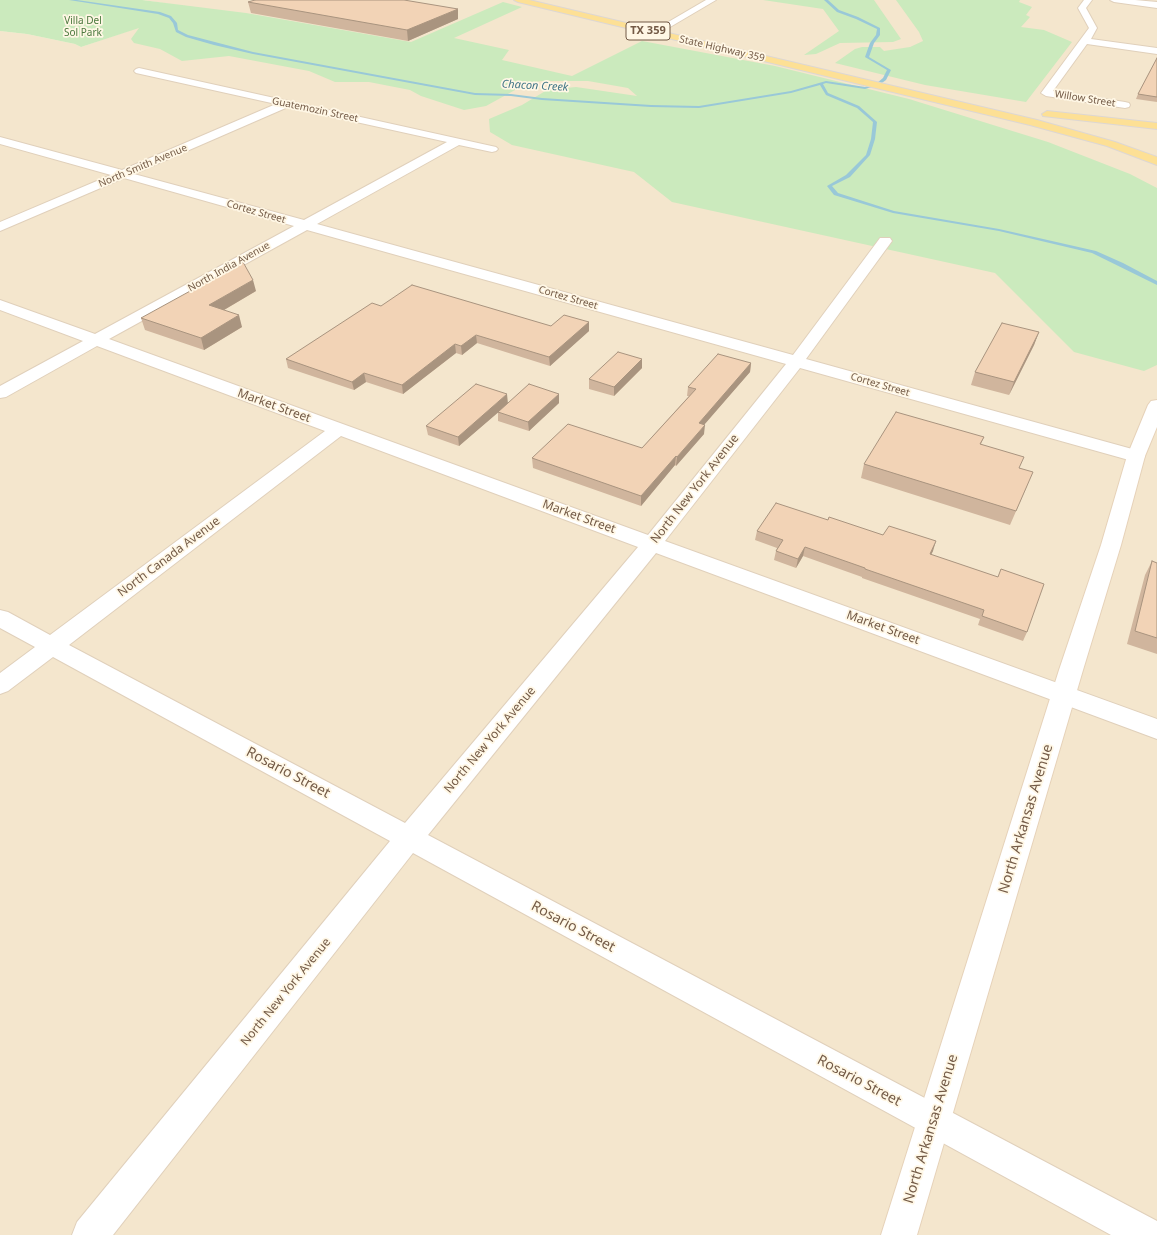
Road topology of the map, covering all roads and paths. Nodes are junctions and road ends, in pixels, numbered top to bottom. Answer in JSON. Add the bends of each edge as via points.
{"nodes":[{"id":1,"x":518,"y":0,"type":"edge"},
{"id":2,"x":546,"y":0,"type":"edge"},
{"id":3,"x":712,"y":0,"type":"edge"},
{"id":4,"x":1088,"y":0,"type":"edge"},
{"id":5,"x":1114,"y":0,"type":"edge"},
{"id":6,"x":1157,"y":5,"type":"edge"},
{"id":7,"x":662,"y":28,"type":"junction"},
{"id":8,"x":1085,"y":41,"type":"junction"},
{"id":9,"x":1157,"y":51,"type":"edge"},
{"id":10,"x":139,"y":72,"type":"dead end"},
{"id":11,"x":907,"y":90,"type":"junction"},
{"id":12,"x":986,"y":100,"type":"dead end"},
{"id":13,"x":286,"y":104,"type":"junction"},
{"id":14,"x":1125,"y":105,"type":"dead end"},
{"id":15,"x":1039,"y":108,"type":"dead end"},
{"id":16,"x":1157,"y":118,"type":"edge"},
{"id":17,"x":1157,"y":126,"type":"edge"},
{"id":18,"x":1157,"y":130,"type":"edge"},
{"id":19,"x":0,"y":140,"type":"edge"},
{"id":20,"x":458,"y":141,"type":"junction"},
{"id":21,"x":492,"y":149,"type":"dead end"},
{"id":22,"x":1157,"y":161,"type":"edge"},
{"id":23,"x":1140,"y":167,"type":"dead end"},
{"id":24,"x":122,"y":175,"type":"junction"},
{"id":25,"x":305,"y":225,"type":"junction"},
{"id":26,"x":0,"y":227,"type":"edge"},
{"id":27,"x":884,"y":241,"type":"dead end"},
{"id":28,"x":0,"y":305,"type":"edge"},
{"id":29,"x":96,"y":340,"type":"junction"},
{"id":30,"x":796,"y":362,"type":"junction"},
{"id":31,"x":0,"y":393,"type":"edge"},
{"id":32,"x":1157,"y":405,"type":"edge"},
{"id":33,"x":339,"y":429,"type":"junction"},
{"id":34,"x":1136,"y":456,"type":"junction"},
{"id":35,"x":652,"y":544,"type":"junction"},
{"id":36,"x":0,"y":618,"type":"edge"},
{"id":37,"x":52,"y":646,"type":"junction"},
{"id":38,"x":0,"y":685,"type":"edge"},
{"id":39,"x":1063,"y":694,"type":"junction"},
{"id":40,"x":1157,"y":729,"type":"edge"},
{"id":41,"x":409,"y":838,"type":"junction"},
{"id":42,"x":934,"y":1121,"type":"junction"},
{"id":43,"x":90,"y":1235,"type":"edge"},
{"id":44,"x":899,"y":1235,"type":"edge"},
{"id":45,"x":1147,"y":1235,"type":"edge"}],
"edges":[{"from":1,"to":11,"type":"main road","name":"State Highway 359","number":"TX 359"},
{"from":2,"to":7,"type":"main road","name":"State Highway 359","number":"TX 359"},
{"from":3,"to":7,"type":"street"},
{"from":4,"to":8,"type":"street","via":[[1082,8],[1093,28]]},
{"from":5,"to":6,"type":"street"},
{"from":7,"to":11,"type":"main road","name":"State Highway 359","number":"TX 359","via":[[789,58]]},
{"from":8,"to":9,"type":"street"},
{"from":8,"to":14,"type":"street","name":"Willow Street","via":[[1046,93]]},
{"from":10,"to":13,"type":"street","name":"Guatemozin Street"},
{"from":11,"to":12,"type":"main road"},
{"from":11,"to":17,"type":"main road","via":[[1032,112]]},
{"from":11,"to":18,"type":"main road","via":[[1023,113]]},
{"from":11,"to":22,"type":"main road","via":[[1111,144]]},
{"from":11,"to":23,"type":"main road","via":[[1061,137]]},
{"from":13,"to":20,"type":"street","name":"Guatemozin Street"},
{"from":13,"to":24,"type":"street","name":"North Smith Avenue"},
{"from":15,"to":16,"type":"main road"},
{"from":19,"to":24,"type":"street","name":"Cortez Street"},
{"from":20,"to":21,"type":"street","name":"Guatemozin Street"},
{"from":20,"to":25,"type":"street","name":"North India Avenue"},
{"from":24,"to":25,"type":"street","name":"Cortez Street"},
{"from":24,"to":26,"type":"street","name":"North Smith Avenue"},
{"from":25,"to":29,"type":"street","name":"North India Avenue"},
{"from":25,"to":30,"type":"street","name":"Cortez Street"},
{"from":27,"to":30,"type":"street","name":"North New York Avenue"},
{"from":28,"to":29,"type":"street","name":"Market Street"},
{"from":29,"to":31,"type":"street","name":"North India Avenue"},
{"from":29,"to":33,"type":"street","name":"Market Street"},
{"from":30,"to":34,"type":"street","name":"Cortez Street"},
{"from":30,"to":35,"type":"street","name":"North New York Avenue"},
{"from":32,"to":34,"type":"street","name":"North Arkansas Avenue"},
{"from":33,"to":35,"type":"street","name":"Market Street"},
{"from":33,"to":37,"type":"street","name":"North Canada Avenue"},
{"from":34,"to":39,"type":"street","name":"North Arkansas Avenue","via":[[1111,545]]},
{"from":35,"to":39,"type":"street","name":"Market Street"},
{"from":35,"to":41,"type":"street","name":"North New York Avenue"},
{"from":36,"to":37,"type":"street","name":"Rosario Street"},
{"from":37,"to":38,"type":"street","name":"North Canada Avenue"},
{"from":37,"to":41,"type":"street","name":"Rosario Street"},
{"from":39,"to":40,"type":"street","name":"Market Street"},
{"from":39,"to":42,"type":"street","name":"North Arkansas Avenue"},
{"from":41,"to":42,"type":"street","name":"Rosario Street"},
{"from":41,"to":43,"type":"street","name":"North New York Avenue"},
{"from":42,"to":44,"type":"street","name":"North Arkansas Avenue"},
{"from":42,"to":45,"type":"street","name":"Rosario Street"}]}
